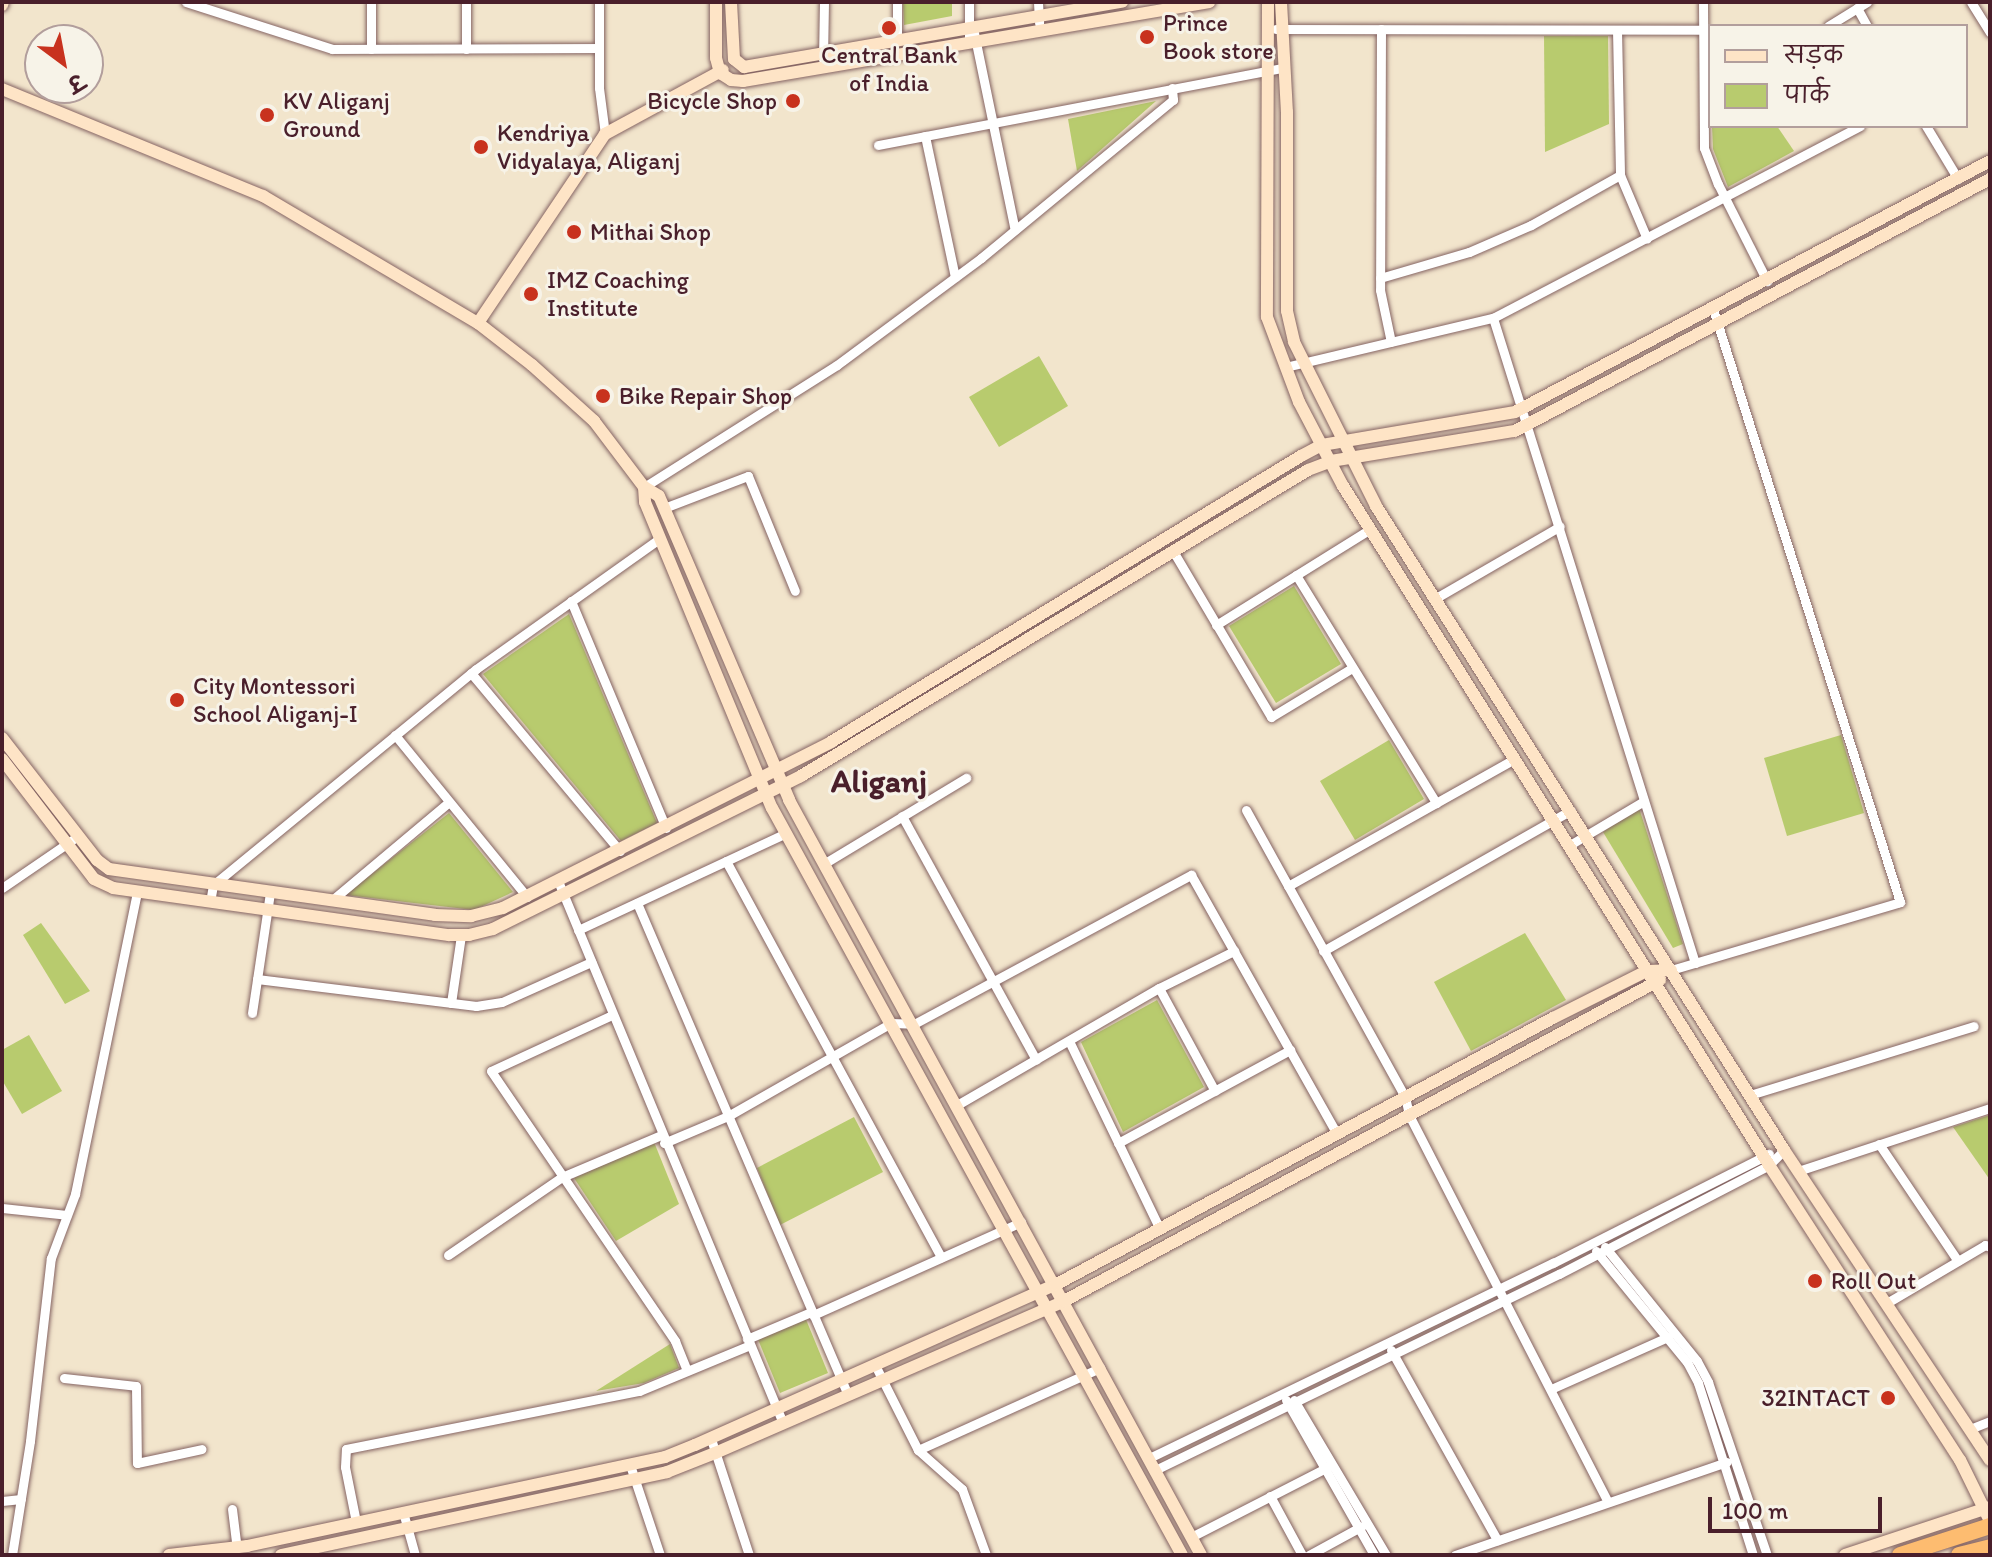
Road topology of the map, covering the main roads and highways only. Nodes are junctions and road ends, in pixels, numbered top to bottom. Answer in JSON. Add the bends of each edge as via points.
{"nodes":[{"id":1,"x":1989,"y":1515,"type":"edge"},
{"id":2,"x":1990,"y":1547,"type":"edge"},
{"id":3,"x":1900,"y":1555,"type":"edge"},
{"id":4,"x":1959,"y":1555,"type":"edge"}],
"edges":[{"from":1,"to":3,"type":"highway"},
{"from":2,"to":4,"type":"highway"}]}
